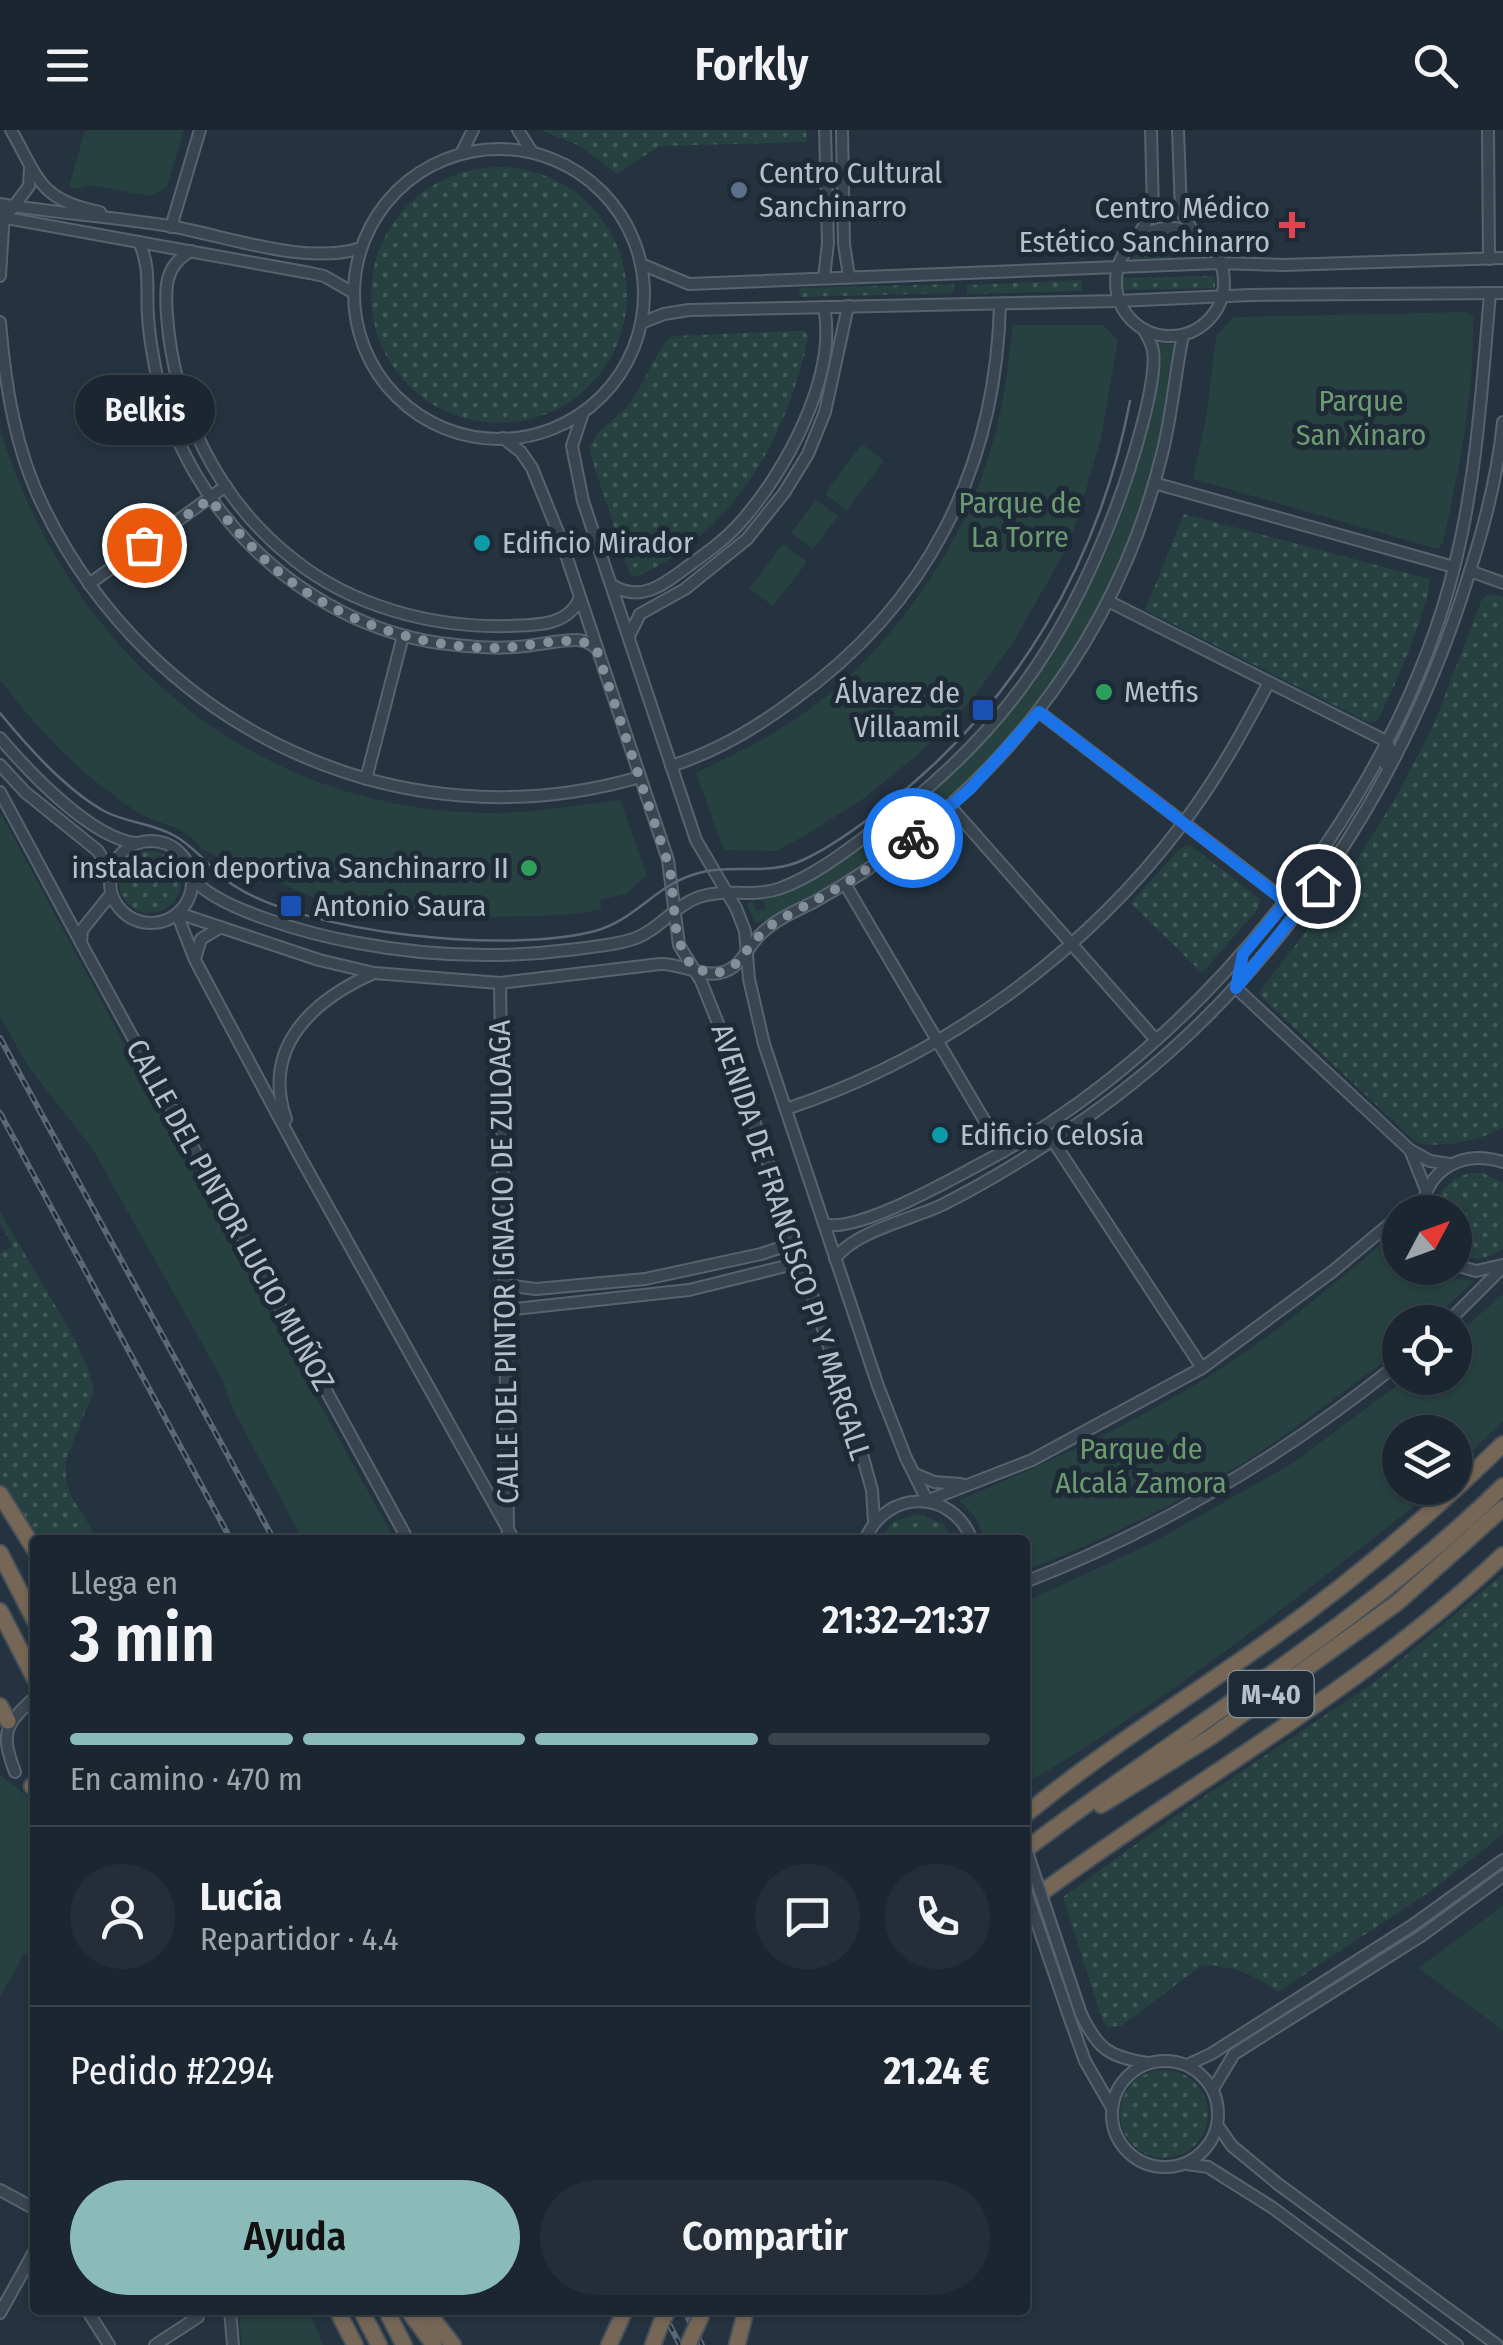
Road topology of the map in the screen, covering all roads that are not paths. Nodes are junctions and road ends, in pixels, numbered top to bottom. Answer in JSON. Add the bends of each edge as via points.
{"nodes":[{"id":1,"x":11,"y":130,"type":"edge"},
{"id":2,"x":200,"y":130,"type":"edge"},
{"id":3,"x":473,"y":130,"type":"edge"},
{"id":4,"x":518,"y":130,"type":"edge"},
{"id":5,"x":825,"y":130,"type":"edge"},
{"id":6,"x":842,"y":130,"type":"edge"},
{"id":7,"x":1151,"y":130,"type":"edge"},
{"id":8,"x":1178,"y":130,"type":"edge"},
{"id":9,"x":1488,"y":130,"type":"edge"},
{"id":10,"x":532,"y":153,"type":"junction"},
{"id":11,"x":461,"y":154,"type":"junction"},
{"id":12,"x":30,"y":166,"type":"junction"},
{"id":13,"x":0,"y":204,"type":"edge"},
{"id":14,"x":15,"y":206,"type":"junction"},
{"id":15,"x":2,"y":217,"type":"edge"},
{"id":16,"x":140,"y":222,"type":"junction"},
{"id":17,"x":171,"y":226,"type":"junction"},
{"id":18,"x":1194,"y":233,"type":"junction"},
{"id":19,"x":1136,"y":239,"type":"junction"},
{"id":20,"x":139,"y":242,"type":"junction"},
{"id":21,"x":361,"y":248,"type":"junction"},
{"id":22,"x":192,"y":252,"type":"junction"},
{"id":23,"x":1489,"y":258,"type":"junction"},
{"id":24,"x":1503,"y":258,"type":"edge"},
{"id":25,"x":1220,"y":263,"type":"junction"},
{"id":26,"x":641,"y":264,"type":"junction"},
{"id":27,"x":1119,"y":268,"type":"junction"},
{"id":28,"x":0,"y":276,"type":"edge"},
{"id":29,"x":849,"y":276,"type":"junction"},
{"id":30,"x":824,"y":278,"type":"junction"},
{"id":31,"x":352,"y":292,"type":"junction"},
{"id":32,"x":1503,"y":293,"type":"edge"},
{"id":33,"x":1490,"y":294,"type":"junction"},
{"id":34,"x":1222,"y":296,"type":"junction"},
{"id":35,"x":1118,"y":301,"type":"junction"},
{"id":36,"x":1000,"y":304,"type":"junction"},
{"id":37,"x":848,"y":306,"type":"junction"},
{"id":38,"x":824,"y":307,"type":"junction"},
{"id":39,"x":0,"y":322,"type":"edge"},
{"id":40,"x":641,"y":324,"type":"junction"},
{"id":41,"x":1144,"y":330,"type":"junction"},
{"id":42,"x":1182,"y":334,"type":"junction"},
{"id":43,"x":582,"y":413,"type":"junction"},
{"id":44,"x":1503,"y":422,"type":"edge"},
{"id":45,"x":503,"y":438,"type":"junction"},
{"id":46,"x":1154,"y":483,"type":"junction"},
{"id":47,"x":226,"y":486,"type":"junction"},
{"id":48,"x":210,"y":499,"type":"junction"},
{"id":49,"x":1454,"y":567,"type":"junction"},
{"id":50,"x":1470,"y":571,"type":"junction"},
{"id":51,"x":1503,"y":582,"type":"edge"},
{"id":52,"x":90,"y":584,"type":"junction"},
{"id":53,"x":612,"y":584,"type":"junction"},
{"id":54,"x":580,"y":598,"type":"junction"},
{"id":55,"x":1108,"y":601,"type":"junction"},
{"id":56,"x":404,"y":636,"type":"junction"},
{"id":57,"x":629,"y":637,"type":"junction"},
{"id":58,"x":596,"y":648,"type":"junction"},
{"id":59,"x":1268,"y":684,"type":"junction"},
{"id":60,"x":1039,"y":712,"type":"junction"},
{"id":61,"x":0,"y":738,"type":"edge"},
{"id":62,"x":1386,"y":741,"type":"junction"},
{"id":63,"x":0,"y":765,"type":"edge"},
{"id":64,"x":671,"y":766,"type":"junction"},
{"id":65,"x":640,"y":777,"type":"junction"},
{"id":66,"x":366,"y":779,"type":"junction"},
{"id":67,"x":0,"y":792,"type":"edge"},
{"id":68,"x":950,"y":806,"type":"junction"},
{"id":69,"x":1183,"y":824,"type":"junction"},
{"id":70,"x":1360,"y":824,"type":"junction"},
{"id":71,"x":136,"y":844,"type":"junction"},
{"id":72,"x":110,"y":874,"type":"junction"},
{"id":73,"x":192,"y":877,"type":"junction"},
{"id":74,"x":845,"y":884,"type":"junction"},
{"id":75,"x":112,"y":894,"type":"junction"},
{"id":76,"x":727,"y":894,"type":"junction"},
{"id":77,"x":1286,"y":902,"type":"junction"},
{"id":78,"x":674,"y":910,"type":"junction"},
{"id":79,"x":178,"y":914,"type":"junction"},
{"id":80,"x":221,"y":927,"type":"junction"},
{"id":81,"x":81,"y":943,"type":"junction"},
{"id":82,"x":1070,"y":943,"type":"junction"},
{"id":83,"x":748,"y":952,"type":"junction"},
{"id":84,"x":1243,"y":954,"type":"junction"},
{"id":85,"x":195,"y":960,"type":"junction"},
{"id":86,"x":692,"y":968,"type":"junction"},
{"id":87,"x":374,"y":973,"type":"junction"},
{"id":88,"x":500,"y":983,"type":"junction"},
{"id":89,"x":1236,"y":988,"type":"junction"},
{"id":90,"x":938,"y":1040,"type":"junction"},
{"id":91,"x":1156,"y":1040,"type":"junction"},
{"id":92,"x":786,"y":1109,"type":"junction"},
{"id":93,"x":1053,"y":1141,"type":"junction"},
{"id":94,"x":1410,"y":1150,"type":"junction"},
{"id":95,"x":1003,"y":1152,"type":"junction"},
{"id":96,"x":298,"y":1153,"type":"junction"},
{"id":97,"x":1503,"y":1161,"type":"edge"},
{"id":98,"x":1449,"y":1164,"type":"junction"},
{"id":99,"x":1425,"y":1193,"type":"joint"},
{"id":100,"x":824,"y":1224,"type":"junction"},
{"id":101,"x":1382,"y":1231,"type":"edge"},
{"id":102,"x":792,"y":1234,"type":"junction"},
{"id":103,"x":836,"y":1259,"type":"junction"},
{"id":104,"x":1503,"y":1266,"type":"edge"},
{"id":105,"x":1472,"y":1270,"type":"edge"},
{"id":106,"x":805,"y":1274,"type":"junction"},
{"id":107,"x":505,"y":1284,"type":"junction"},
{"id":108,"x":1465,"y":1305,"type":"edge"},
{"id":109,"x":505,"y":1310,"type":"junction"},
{"id":110,"x":1202,"y":1368,"type":"junction"},
{"id":111,"x":1382,"y":1377,"type":"edge"},
{"id":112,"x":1503,"y":1444,"type":"edge"},
{"id":113,"x":505,"y":1462,"type":"junction"},
{"id":114,"x":911,"y":1469,"type":"junction"},
{"id":115,"x":967,"y":1484,"type":"junction"},
{"id":116,"x":1503,"y":1486,"type":"edge"},
{"id":117,"x":484,"y":1487,"type":"junction"},
{"id":118,"x":0,"y":1494,"type":"edge"},
{"id":119,"x":928,"y":1500,"type":"junction"},
{"id":120,"x":1503,"y":1508,"type":"edge"},
{"id":121,"x":874,"y":1522,"type":"junction"},
{"id":122,"x":405,"y":1535,"type":"edge"},
{"id":123,"x":508,"y":1535,"type":"edge"},
{"id":124,"x":509,"y":1535,"type":"edge"},
{"id":125,"x":867,"y":1535,"type":"edge"},
{"id":126,"x":970,"y":1535,"type":"edge"},
{"id":127,"x":30,"y":1542,"type":"edge"},
{"id":128,"x":0,"y":1553,"type":"edge"},
{"id":129,"x":1503,"y":1556,"type":"edge"},
{"id":130,"x":1030,"y":1580,"type":"edge"},
{"id":131,"x":30,"y":1611,"type":"edge"},
{"id":132,"x":0,"y":1612,"type":"edge"},
{"id":133,"x":30,"y":1669,"type":"edge"},
{"id":134,"x":30,"y":1702,"type":"edge"},
{"id":135,"x":0,"y":1706,"type":"edge"},
{"id":136,"x":8,"y":1723,"type":"edge"},
{"id":137,"x":0,"y":1760,"type":"edge"},
{"id":138,"x":15,"y":1772,"type":"junction"},
{"id":139,"x":30,"y":1784,"type":"edge"},
{"id":140,"x":1030,"y":1811,"type":"edge"},
{"id":141,"x":1030,"y":1844,"type":"edge"},
{"id":142,"x":1030,"y":1856,"type":"edge"},
{"id":143,"x":1503,"y":1860,"type":"edge"},
{"id":144,"x":1030,"y":1863,"type":"edge"},
{"id":145,"x":1503,"y":1876,"type":"edge"},
{"id":146,"x":1030,"y":1901,"type":"edge"},
{"id":147,"x":1030,"y":1903,"type":"edge"},
{"id":148,"x":1149,"y":2063,"type":"junction"},
{"id":149,"x":1188,"y":2066,"type":"junction"},
{"id":150,"x":1212,"y":2089,"type":"junction"},
{"id":151,"x":1112,"y":2108,"type":"junction"},
{"id":152,"x":1218,"y":2126,"type":"junction"},
{"id":153,"x":1186,"y":2164,"type":"junction"},
{"id":154,"x":0,"y":2190,"type":"edge"},
{"id":155,"x":30,"y":2206,"type":"edge"},
{"id":156,"x":30,"y":2262,"type":"edge"},
{"id":157,"x":0,"y":2313,"type":"edge"},
{"id":158,"x":91,"y":2315,"type":"edge"},
{"id":159,"x":231,"y":2315,"type":"edge"},
{"id":160,"x":340,"y":2315,"type":"edge"},
{"id":161,"x":363,"y":2315,"type":"edge"},
{"id":162,"x":389,"y":2315,"type":"edge"},
{"id":163,"x":412,"y":2315,"type":"edge"},
{"id":164,"x":430,"y":2315,"type":"edge"},
{"id":165,"x":623,"y":2315,"type":"edge"},
{"id":166,"x":701,"y":2315,"type":"edge"},
{"id":167,"x":745,"y":2315,"type":"edge"},
{"id":168,"x":665,"y":2316,"type":"edge"},
{"id":169,"x":198,"y":2317,"type":"dead end"},
{"id":170,"x":376,"y":2342,"type":"edge"},
{"id":171,"x":110,"y":2345,"type":"edge"},
{"id":172,"x":156,"y":2345,"type":"edge"},
{"id":173,"x":234,"y":2345,"type":"edge"},
{"id":174,"x":355,"y":2345,"type":"edge"},
{"id":175,"x":404,"y":2345,"type":"edge"},
{"id":176,"x":434,"y":2345,"type":"edge"},
{"id":177,"x":453,"y":2345,"type":"edge"},
{"id":178,"x":608,"y":2345,"type":"edge"},
{"id":179,"x":653,"y":2345,"type":"edge"},
{"id":180,"x":688,"y":2345,"type":"edge"},
{"id":181,"x":736,"y":2345,"type":"edge"},
{"id":182,"x":1456,"y":2345,"type":"edge"},
{"id":183,"x":1497,"y":2345,"type":"edge"}],
"edges":[{"from":1,"to":12,"type":"street"},
{"from":2,"to":17,"type":"street"},
{"from":3,"to":11,"type":"street"},
{"from":4,"to":10,"type":"street"},
{"from":5,"to":30,"type":"street"},
{"from":6,"to":29,"type":"street"},
{"from":7,"to":19,"type":"street","via":[[1153,211]]},
{"from":8,"to":18,"type":"street","via":[[1181,211]]},
{"from":9,"to":23,"type":"street"},
{"from":10,"to":11,"type":"street"},
{"from":10,"to":26,"type":"street","via":[[568,167],[605,196],[632,236]]},
{"from":11,"to":21,"type":"street","via":[[430,166],[391,196]]},
{"from":12,"to":14,"type":"street","via":[[30,186]]},
{"from":12,"to":16,"type":"street","via":[[61,202]]},
{"from":13,"to":14,"type":"street"},
{"from":13,"to":15,"type":"street"},
{"from":14,"to":15,"type":"street"},
{"from":14,"to":16,"type":"street"},
{"from":15,"to":20,"type":"street"},
{"from":15,"to":28,"type":"street"},
{"from":16,"to":17,"type":"street"},
{"from":17,"to":21,"type":"street","via":[[313,253]]},
{"from":18,"to":19,"type":"street","via":[[1154,230]]},
{"from":18,"to":25,"type":"street"},
{"from":19,"to":27,"type":"street"},
{"from":20,"to":22,"type":"street"},
{"from":20,"to":48,"type":"street","via":[[149,268],[149,330],[163,402]]},
{"from":21,"to":31,"type":"street"},
{"from":22,"to":31,"type":"street","via":[[324,276]]},
{"from":22,"to":47,"type":"street","via":[[168,272],[169,344],[192,427]]},
{"from":23,"to":24,"type":"street"},
{"from":23,"to":25,"type":"street"},
{"from":25,"to":27,"type":"street"},
{"from":25,"to":34,"type":"street"},
{"from":26,"to":30,"type":"street","via":[[689,284]]},
{"from":26,"to":40,"type":"street"},
{"from":27,"to":29,"type":"street"},
{"from":27,"to":35,"type":"street"},
{"from":29,"to":30,"type":"street"},
{"from":31,"to":45,"type":"street","via":[[362,342],[395,395],[445,429]]},
{"from":32,"to":33,"type":"street"},
{"from":33,"to":34,"type":"street"},
{"from":33,"to":49,"type":"street","via":[[1475,463]]},
{"from":34,"to":35,"type":"street"},
{"from":34,"to":42,"type":"street","via":[[1200,327]]},
{"from":35,"to":36,"type":"street"},
{"from":35,"to":41,"type":"street"},
{"from":36,"to":37,"type":"street"},
{"from":36,"to":64,"type":"street","via":[[992,397],[970,476],[906,592],[871,636],[809,689],[735,737]]},
{"from":37,"to":38,"type":"street"},
{"from":37,"to":57,"type":"street","via":[[825,412],[784,493],[718,565],[636,618]]},
{"from":38,"to":40,"type":"street","via":[[689,310]]},
{"from":38,"to":53,"type":"street","via":[[828,324],[813,398],[771,484],[738,525],[672,578],[641,594]]},
{"from":39,"to":52,"type":"street","via":[[11,411],[29,470]]},
{"from":40,"to":43,"type":"street","via":[[622,372]]},
{"from":41,"to":42,"type":"street"},
{"from":41,"to":76,"type":"street","via":[[1153,350],[1152,372],[1133,462],[1096,560],[1047,654],[1010,707],[918,798],[834,859],[771,892]]},
{"from":42,"to":46,"type":"street"},
{"from":43,"to":45,"type":"street","via":[[539,434]]},
{"from":43,"to":53,"type":"street","name":"AVENIDA DE FRANCISCO PI Y MARGALL","via":[[572,452]]},
{"from":44,"to":50,"type":"street"},
{"from":45,"to":54,"type":"street","name":"AVENIDA DE FRANCISCO PI Y MARGALL","via":[[532,468]]},
{"from":46,"to":49,"type":"street"},
{"from":46,"to":55,"type":"street"},
{"from":47,"to":48,"type":"street"},
{"from":47,"to":54,"type":"street","via":[[251,522],[293,560],[384,607],[434,622],[530,625],[568,616]]},
{"from":48,"to":52,"type":"street"},
{"from":48,"to":56,"type":"street","via":[[296,585]]},
{"from":49,"to":62,"type":"street","via":[[1423,661]]},
{"from":50,"to":51,"type":"street"},
{"from":50,"to":70,"type":"street","via":[[1440,664]]},
{"from":52,"to":66,"type":"street","via":[[136,643],[194,695],[287,751]]},
{"from":53,"to":57,"type":"street","name":"AVENIDA DE FRANCISCO PI Y MARGALL"},
{"from":54,"to":58,"type":"street","name":"AVENIDA DE FRANCISCO PI Y MARGALL"},
{"from":55,"to":59,"type":"street"},
{"from":55,"to":60,"type":"street"},
{"from":56,"to":58,"type":"street","via":[[499,648],[581,640]]},
{"from":56,"to":66,"type":"street"},
{"from":57,"to":64,"type":"street","name":"AVENIDA DE FRANCISCO PI Y MARGALL"},
{"from":58,"to":65,"type":"street","name":"AVENIDA DE FRANCISCO PI Y MARGALL"},
{"from":59,"to":62,"type":"street"},
{"from":59,"to":69,"type":"street"},
{"from":60,"to":68,"type":"street"},
{"from":60,"to":69,"type":"street"},
{"from":61,"to":71,"type":"street","via":[[91,822]]},
{"from":62,"to":70,"type":"street","via":[[1392,752]]},
{"from":62,"to":77,"type":"street"},
{"from":63,"to":72,"type":"street","via":[[98,851]]},
{"from":64,"to":76,"type":"street","name":"AVENIDA DE FRANCISCO PI Y MARGALL","via":[[699,848]]},
{"from":65,"to":66,"type":"street","via":[[540,796],[484,798]]},
{"from":65,"to":78,"type":"street","name":"AVENIDA DE FRANCISCO PI Y MARGALL","via":[[670,869]]},
{"from":67,"to":81,"type":"street","name":"CALLE DEL PINTOR LUCIO MUÑOZ"},
{"from":68,"to":74,"type":"street"},
{"from":68,"to":82,"type":"street"},
{"from":69,"to":77,"type":"street"},
{"from":69,"to":82,"type":"street"},
{"from":70,"to":89,"type":"street"},
{"from":71,"to":72,"type":"street"},
{"from":71,"to":73,"type":"street","via":[[160,842],[175,849]]},
{"from":72,"to":75,"type":"street"},
{"from":73,"to":78,"type":"street","via":[[214,896],[326,937],[474,958],[625,942],[648,934]]},
{"from":73,"to":79,"type":"street"},
{"from":74,"to":83,"type":"street","via":[[774,923]]},
{"from":74,"to":90,"type":"street"},
{"from":75,"to":79,"type":"street","via":[[124,914],[139,921]]},
{"from":75,"to":81,"type":"street","via":[[82,930]]},
{"from":76,"to":78,"type":"street","via":[[704,895]]},
{"from":76,"to":83,"type":"street","name":"AVENIDA DE FRANCISCO PI Y MARGALL"},
{"from":77,"to":84,"type":"street"},
{"from":78,"to":86,"type":"street","name":"AVENIDA DE FRANCISCO PI Y MARGALL","via":[[679,945]]},
{"from":79,"to":80,"type":"street"},
{"from":79,"to":85,"type":"street"},
{"from":80,"to":85,"type":"street","via":[[201,939]]},
{"from":80,"to":87,"type":"street"},
{"from":81,"to":122,"type":"street","name":"CALLE DEL PINTOR LUCIO MUÑOZ"},
{"from":82,"to":90,"type":"street","via":[[1019,988]]},
{"from":82,"to":91,"type":"street"},
{"from":83,"to":86,"type":"street","via":[[722,972]]},
{"from":83,"to":92,"type":"street","name":"AVENIDA DE FRANCISCO PI Y MARGALL","via":[[764,1044]]},
{"from":84,"to":89,"type":"street"},
{"from":84,"to":91,"type":"street"},
{"from":85,"to":96,"type":"street"},
{"from":86,"to":88,"type":"street","via":[[660,964]]},
{"from":86,"to":102,"type":"street","name":"AVENIDA DE FRANCISCO PI Y MARGALL","via":[[736,1070]]},
{"from":87,"to":88,"type":"street"},
{"from":87,"to":96,"type":"street","via":[[330,994],[291,1040],[277,1094]]},
{"from":88,"to":107,"type":"street","name":"CALLE DEL PINTOR IGNACIO DE ZULOAGA"},
{"from":89,"to":93,"type":"street","via":[[1148,1070]]},
{"from":89,"to":94,"type":"street"},
{"from":90,"to":92,"type":"street"},
{"from":90,"to":95,"type":"street"},
{"from":91,"to":95,"type":"street"},
{"from":92,"to":100,"type":"street","name":"AVENIDA DE FRANCISCO PI Y MARGALL"},
{"from":93,"to":103,"type":"street","via":[[942,1204],[849,1244]]},
{"from":93,"to":110,"type":"street"},
{"from":94,"to":98,"type":"street"},
{"from":94,"to":99,"type":"street"},
{"from":95,"to":100,"type":"street","via":[[861,1220]]},
{"from":96,"to":117,"type":"street"},
{"from":97,"to":98,"type":"street","via":[[1484,1156]]},
{"from":98,"to":99,"type":"street"},
{"from":100,"to":103,"type":"street","name":"AVENIDA DE FRANCISCO PI Y MARGALL"},
{"from":101,"to":110,"type":"street"},
{"from":102,"to":106,"type":"street","name":"AVENIDA DE FRANCISCO PI Y MARGALL"},
{"from":102,"to":107,"type":"street","via":[[782,1247],[761,1254],[644,1279],[536,1289]]},
{"from":103,"to":114,"type":"street","name":"AVENIDA DE FRANCISCO PI Y MARGALL"},
{"from":104,"to":105,"type":"street"},
{"from":104,"to":108,"type":"street"},
{"from":106,"to":109,"type":"street","via":[[786,1266],[689,1290]]},
{"from":106,"to":121,"type":"street","name":"AVENIDA DE FRANCISCO PI Y MARGALL","via":[[871,1485]]},
{"from":107,"to":109,"type":"street","name":"CALLE DEL PINTOR IGNACIO DE ZULOAGA"},
{"from":109,"to":113,"type":"street","name":"CALLE DEL PINTOR IGNACIO DE ZULOAGA"},
{"from":110,"to":115,"type":"street","via":[[1032,1460]]},
{"from":111,"to":130,"type":"street","via":[[1184,1510]]},
{"from":112,"to":140,"type":"highway","via":[[1364,1568]]},
{"from":113,"to":117,"type":"street","via":[[499,1481]]},
{"from":113,"to":124,"type":"street","name":"CALLE DEL PINTOR IGNACIO DE ZULOAGA"},
{"from":114,"to":115,"type":"street","via":[[924,1480]]},
{"from":114,"to":119,"type":"street","name":"AVENIDA DE FRANCISCO PI Y MARGALL"},
{"from":115,"to":119,"type":"street"},
{"from":116,"to":141,"type":"highway","via":[[1300,1656]]},
{"from":117,"to":123,"type":"street"},
{"from":118,"to":127,"type":"highway"},
{"from":119,"to":121,"type":"street","via":[[896,1505]]},
{"from":119,"to":126,"type":"street","via":[[952,1512]]},
{"from":120,"to":142,"type":"highway","number":"M-40","via":[[1398,1602]]},
{"from":121,"to":125,"type":"street"},
{"from":128,"to":131,"type":"highway"},
{"from":129,"to":146,"type":"highway","number":"M-40","via":[[1382,1658]]},
{"from":132,"to":133,"type":"highway"},
{"from":134,"to":136,"type":"street"},
{"from":135,"to":136,"type":"highway"},
{"from":136,"to":138,"type":"street","via":[[4,1749]]},
{"from":137,"to":138,"type":"street"},
{"from":138,"to":139,"type":"street"},
{"from":143,"to":149,"type":"street","via":[[1413,1926]]},
{"from":144,"to":148,"type":"street","bridge":true,"via":[[1082,2014],[1102,2048],[1120,2059]]},
{"from":145,"to":150,"type":"street","via":[[1234,2054]]},
{"from":147,"to":151,"type":"street","bridge":true,"via":[[1085,2061]]},
{"from":148,"to":149,"type":"street"},
{"from":148,"to":151,"type":"street","via":[[1124,2080]]},
{"from":149,"to":150,"type":"street"},
{"from":150,"to":152,"type":"street"},
{"from":151,"to":153,"type":"street","via":[[1116,2136],[1133,2158],[1159,2168]]},
{"from":152,"to":153,"type":"street","via":[[1212,2142]]},
{"from":152,"to":183,"type":"street","via":[[1278,2184]]},
{"from":153,"to":182,"type":"street","via":[[1208,2167],[1273,2208]]},
{"from":154,"to":155,"type":"street"},
{"from":156,"to":157,"type":"street"},
{"from":158,"to":171,"type":"street"},
{"from":159,"to":173,"type":"street"},
{"from":160,"to":174,"type":"highway"},
{"from":161,"to":170,"type":"highway"},
{"from":162,"to":175,"type":"highway"},
{"from":163,"to":176,"type":"highway"},
{"from":164,"to":177,"type":"highway"},
{"from":165,"to":178,"type":"highway"},
{"from":166,"to":180,"type":"highway","bridge":true},
{"from":167,"to":181,"type":"highway"},
{"from":168,"to":179,"type":"highway"},
{"from":169,"to":172,"type":"street"}]}
